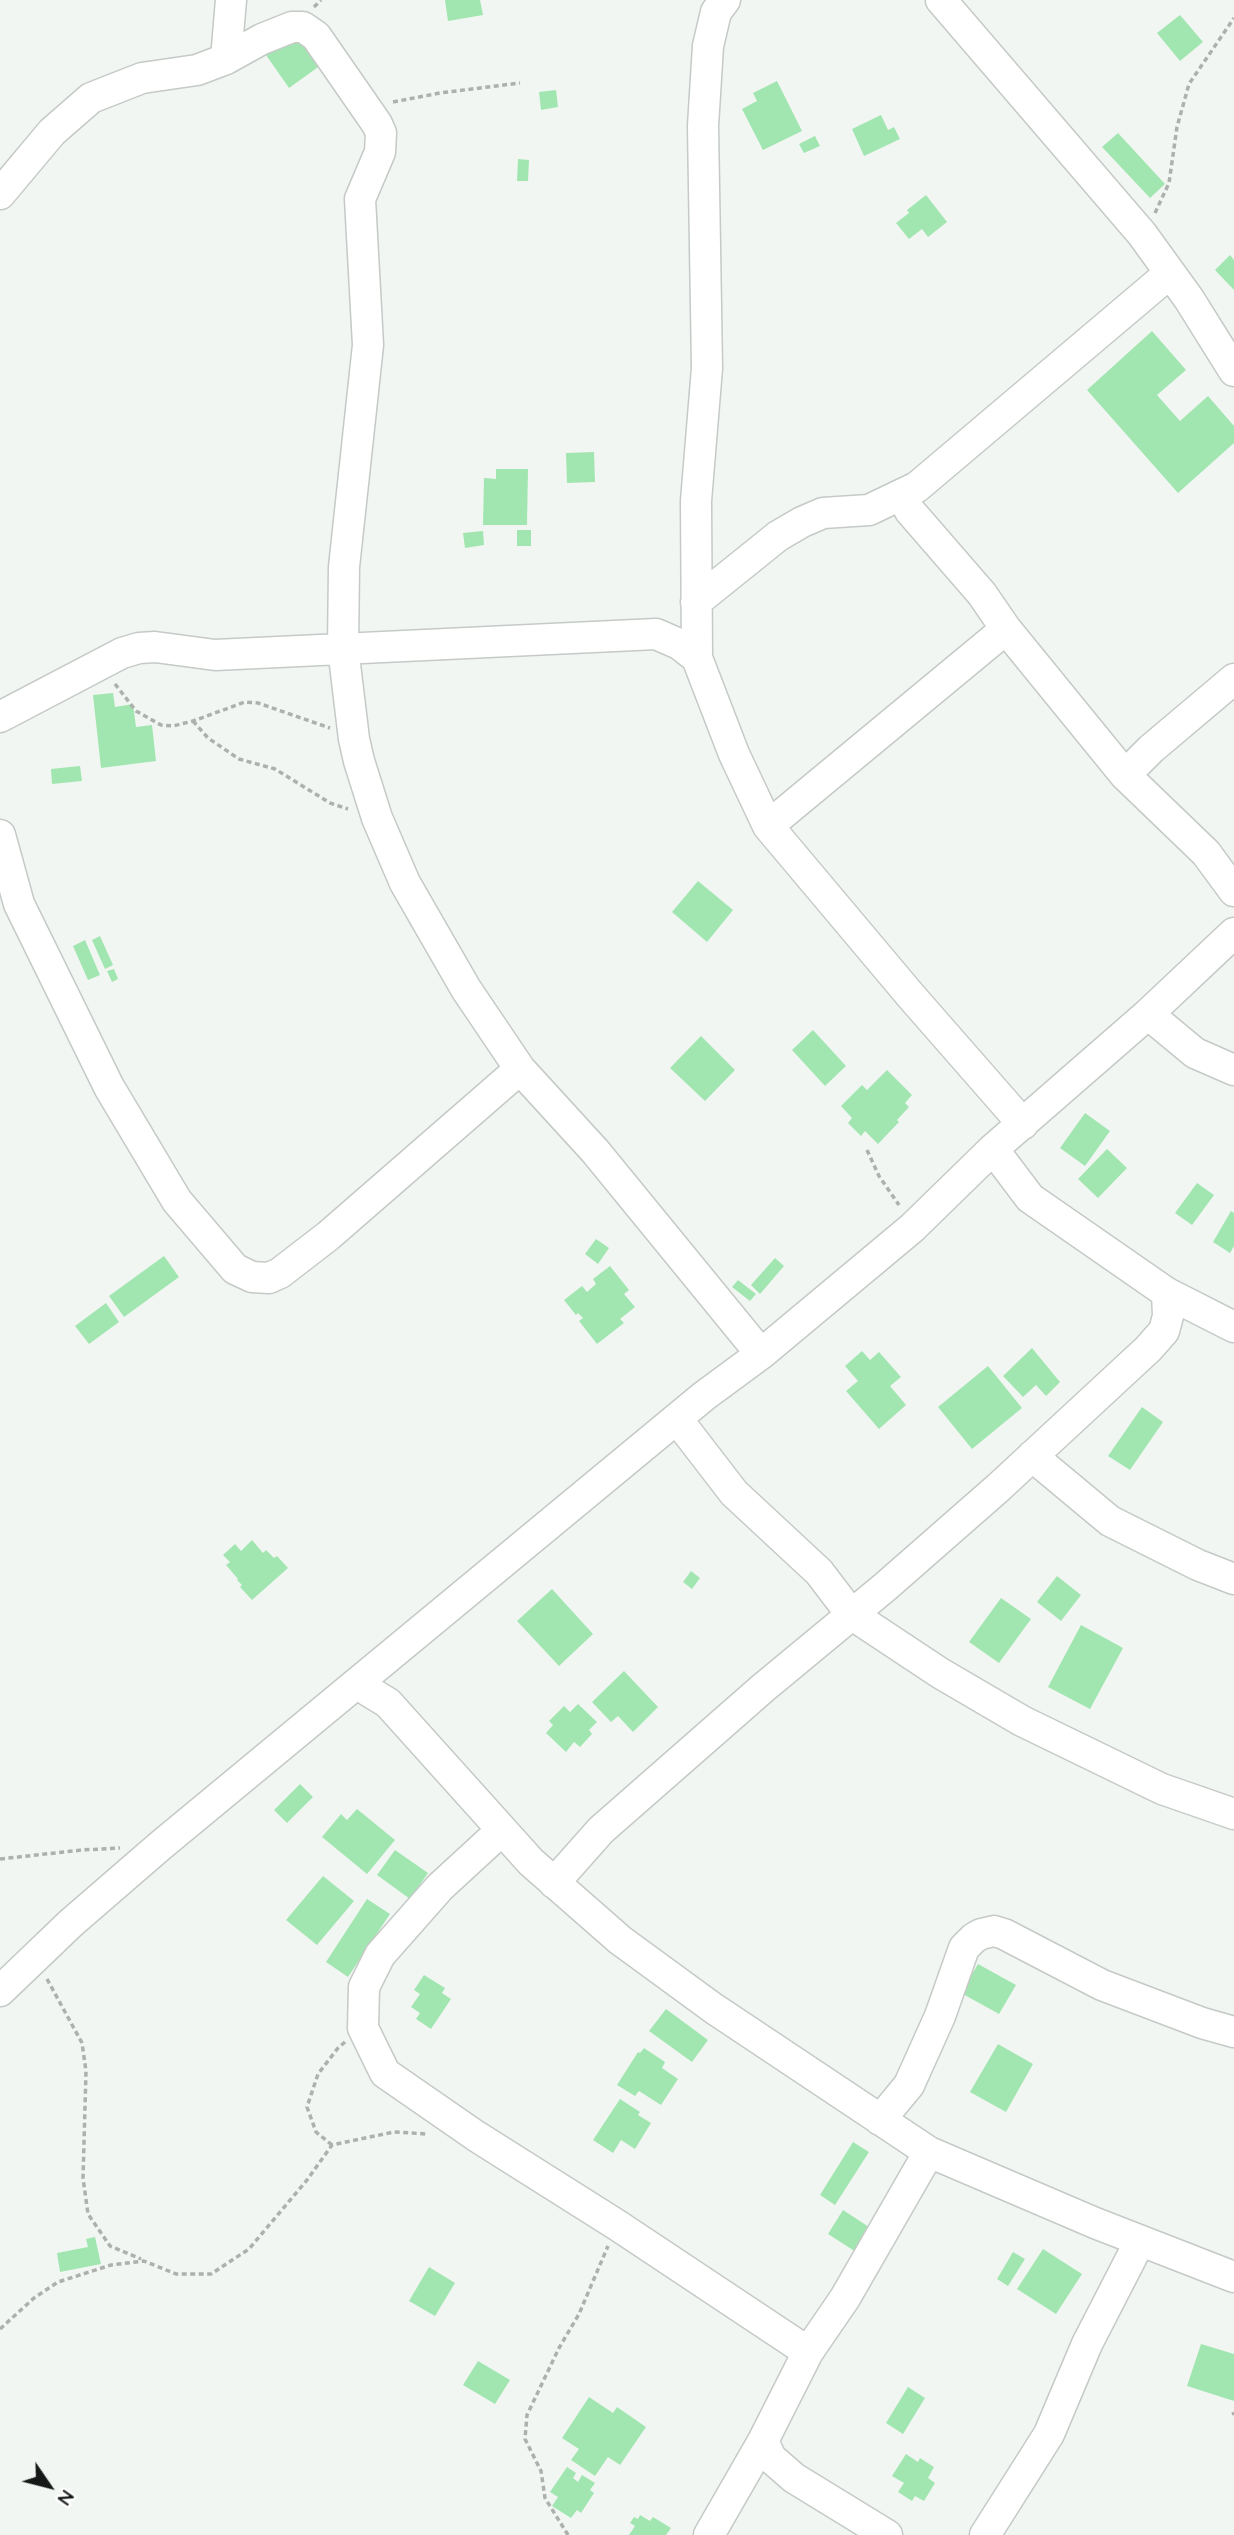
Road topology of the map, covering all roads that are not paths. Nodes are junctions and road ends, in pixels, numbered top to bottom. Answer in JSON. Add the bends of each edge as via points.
{"nodes":[{"id":1,"x":231,"y":0,"type":"edge"},
{"id":2,"x":725,"y":0,"type":"edge"},
{"id":3,"x":941,"y":0,"type":"edge"},
{"id":4,"x":226,"y":59,"type":"junction"},
{"id":5,"x":0,"y":194,"type":"edge"},
{"id":6,"x":1170,"y":274,"type":"junction"},
{"id":7,"x":1234,"y":371,"type":"edge"},
{"id":8,"x":902,"y":495,"type":"junction"},
{"id":9,"x":696,"y":602,"type":"junction"},
{"id":10,"x":1006,"y":629,"type":"junction"},
{"id":11,"x":344,"y":649,"type":"junction"},
{"id":12,"x":697,"y":658,"type":"junction"},
{"id":13,"x":1234,"y":679,"type":"edge"},
{"id":14,"x":0,"y":717,"type":"edge"},
{"id":15,"x":1125,"y":775,"type":"junction"},
{"id":16,"x":768,"y":826,"type":"junction"},
{"id":17,"x":0,"y":835,"type":"edge"},
{"id":18,"x":1234,"y":891,"type":"edge"},
{"id":19,"x":1234,"y":933,"type":"edge"},
{"id":20,"x":1148,"y":1014,"type":"junction"},
{"id":21,"x":520,"y":1069,"type":"junction"},
{"id":22,"x":1234,"y":1070,"type":"edge"},
{"id":23,"x":1023,"y":1124,"type":"junction"},
{"id":24,"x":993,"y":1149,"type":"junction"},
{"id":25,"x":1167,"y":1293,"type":"junction"},
{"id":26,"x":1234,"y":1327,"type":"edge"},
{"id":27,"x":761,"y":1354,"type":"junction"},
{"id":28,"x":677,"y":1419,"type":"junction"},
{"id":29,"x":1032,"y":1456,"type":"junction"},
{"id":30,"x":1234,"y":1579,"type":"edge"},
{"id":31,"x":851,"y":1614,"type":"junction"},
{"id":32,"x":357,"y":1684,"type":"junction"},
{"id":33,"x":1234,"y":1814,"type":"edge"},
{"id":34,"x":502,"y":1830,"type":"junction"},
{"id":35,"x":554,"y":1883,"type":"junction"},
{"id":36,"x":0,"y":1991,"type":"edge"},
{"id":37,"x":1234,"y":2032,"type":"edge"},
{"id":38,"x":880,"y":2120,"type":"junction"},
{"id":39,"x":929,"y":2152,"type":"junction"},
{"id":40,"x":1140,"y":2241,"type":"junction"},
{"id":41,"x":1234,"y":2277,"type":"edge"},
{"id":42,"x":808,"y":2352,"type":"junction"},
{"id":43,"x":763,"y":2441,"type":"junction"},
{"id":44,"x":709,"y":2535,"type":"edge"},
{"id":45,"x":887,"y":2535,"type":"edge"},
{"id":46,"x":985,"y":2535,"type":"edge"}],
"edges":[{"from":1,"to":4,"type":"street"},
{"from":2,"to":9,"type":"street","via":[[716,12],[708,46],[703,126],[707,368],[696,501]]},
{"from":3,"to":6,"type":"street","via":[[1142,234]]},
{"from":4,"to":5,"type":"street","via":[[197,70],[142,78],[92,98],[52,132]]},
{"from":4,"to":11,"type":"street","via":[[262,39],[303,27],[316,36],[367,108],[381,143],[360,199],[368,345],[344,567]]},
{"from":6,"to":7,"type":"street"},
{"from":6,"to":8,"type":"street","via":[[938,471]]},
{"from":8,"to":9,"type":"street","via":[[869,510],[823,513],[802,523],[778,536]]},
{"from":8,"to":10,"type":"street"},
{"from":9,"to":12,"type":"street"},
{"from":10,"to":15,"type":"street"},
{"from":10,"to":16,"type":"street"},
{"from":11,"to":12,"type":"street","via":[[656,634],[680,643]]},
{"from":11,"to":14,"type":"street","via":[[215,654],[139,648]]},
{"from":11,"to":21,"type":"street","via":[[354,739],[377,818],[405,883],[466,989]]},
{"from":12,"to":16,"type":"street"},
{"from":13,"to":15,"type":"street"},
{"from":15,"to":18,"type":"street","via":[[1206,853]]},
{"from":16,"to":23,"type":"street"},
{"from":17,"to":21,"type":"street","via":[[19,904],[109,1087],[177,1201],[235,1269],[252,1277],[280,1273],[328,1236]]},
{"from":19,"to":20,"type":"street"},
{"from":20,"to":22,"type":"street","via":[[1195,1053]]},
{"from":20,"to":23,"type":"street"},
{"from":21,"to":27,"type":"street","via":[[595,1151]]},
{"from":23,"to":24,"type":"street"},
{"from":24,"to":25,"type":"street","via":[[1030,1199]]},
{"from":24,"to":27,"type":"street","via":[[912,1228]]},
{"from":25,"to":26,"type":"street"},
{"from":25,"to":29,"type":"street","via":[[1164,1331]]},
{"from":27,"to":28,"type":"street"},
{"from":28,"to":31,"type":"street","via":[[734,1493],[819,1572]]},
{"from":28,"to":32,"type":"street"},
{"from":29,"to":30,"type":"street","via":[[1110,1521]]},
{"from":29,"to":31,"type":"street"},
{"from":31,"to":33,"type":"street","via":[[1022,1721],[1162,1789]]},
{"from":31,"to":35,"type":"street","via":[[601,1830]]},
{"from":32,"to":34,"type":"street","via":[[388,1703]]},
{"from":32,"to":36,"type":"street","via":[[150,1855]]},
{"from":34,"to":35,"type":"street"},
{"from":34,"to":42,"type":"street","via":[[440,1887],[380,1955],[364,1987],[363,2028],[385,2073]]},
{"from":35,"to":38,"type":"street","via":[[713,2008]]},
{"from":37,"to":38,"type":"street","via":[[1102,1985],[1004,1934],[981,1934],[964,1948],[909,2085]]},
{"from":38,"to":39,"type":"street"},
{"from":39,"to":40,"type":"street"},
{"from":39,"to":42,"type":"street","via":[[845,2298]]},
{"from":40,"to":41,"type":"street"},
{"from":40,"to":46,"type":"street","via":[[1087,2344],[1049,2434]]},
{"from":42,"to":43,"type":"street"},
{"from":43,"to":44,"type":"street"},
{"from":43,"to":45,"type":"street","via":[[771,2458],[794,2478]]}]}
